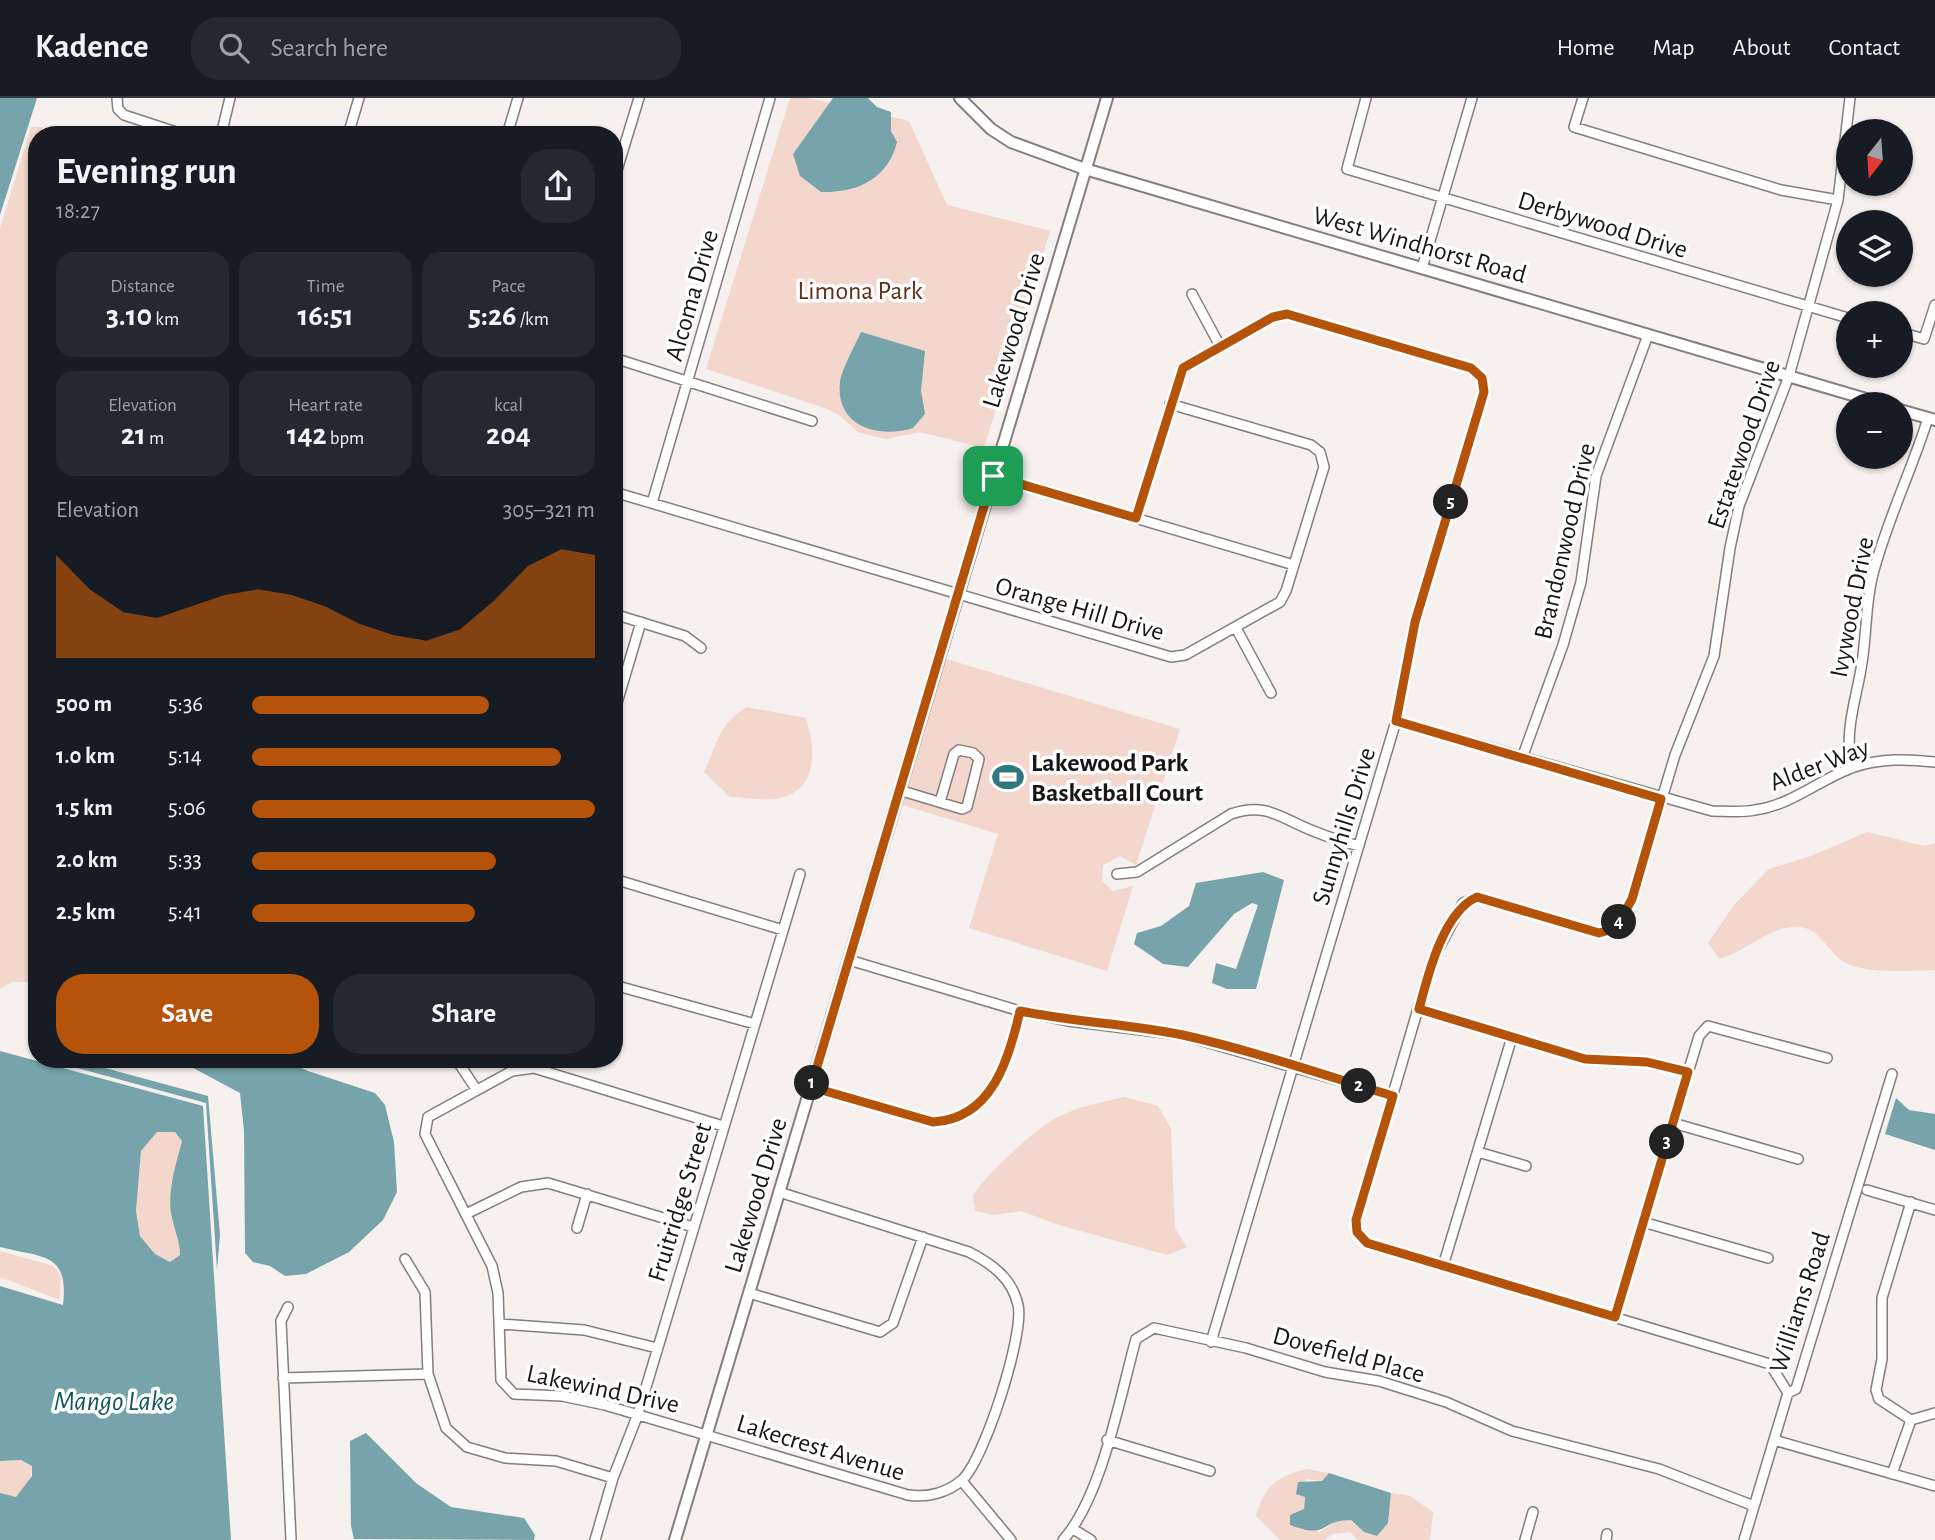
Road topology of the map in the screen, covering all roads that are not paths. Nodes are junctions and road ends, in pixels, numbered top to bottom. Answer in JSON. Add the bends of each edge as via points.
{"nodes":[{"id":1,"x":117,"y":98,"type":"edge"},
{"id":2,"x":230,"y":98,"type":"edge"},
{"id":3,"x":359,"y":98,"type":"edge"},
{"id":4,"x":518,"y":98,"type":"edge"},
{"id":5,"x":639,"y":98,"type":"edge"},
{"id":6,"x":770,"y":98,"type":"edge"},
{"id":7,"x":960,"y":98,"type":"edge"},
{"id":8,"x":1107,"y":98,"type":"edge"},
{"id":9,"x":1366,"y":98,"type":"edge"},
{"id":10,"x":1472,"y":98,"type":"edge"},
{"id":11,"x":1583,"y":98,"type":"edge"},
{"id":12,"x":1850,"y":98,"type":"edge"},
{"id":13,"x":158,"y":126,"type":"edge"},
{"id":14,"x":223,"y":126,"type":"edge"},
{"id":15,"x":351,"y":126,"type":"edge"},
{"id":16,"x":510,"y":126,"type":"edge"},
{"id":17,"x":623,"y":150,"type":"edge"},
{"id":18,"x":1085,"y":169,"type":"junction"},
{"id":19,"x":1443,"y":198,"type":"junction"},
{"id":20,"x":1838,"y":200,"type":"junction"},
{"id":21,"x":1422,"y":268,"type":"junction"},
{"id":22,"x":1192,"y":294,"type":"dead end"},
{"id":23,"x":1935,"y":305,"type":"edge"},
{"id":24,"x":1809,"y":307,"type":"junction"},
{"id":25,"x":1836,"y":315,"type":"edge"},
{"id":26,"x":1648,"y":335,"type":"junction"},
{"id":27,"x":1913,"y":336,"type":"edge"},
{"id":28,"x":1220,"y":346,"type":"junction"},
{"id":29,"x":623,"y":361,"type":"edge"},
{"id":30,"x":1789,"y":376,"type":"junction"},
{"id":31,"x":687,"y":382,"type":"junction"},
{"id":32,"x":1843,"y":392,"type":"edge"},
{"id":33,"x":1170,"y":404,"type":"junction"},
{"id":34,"x":1913,"y":414,"type":"edge"},
{"id":35,"x":1932,"y":419,"type":"edge"},
{"id":36,"x":812,"y":421,"type":"dead end"},
{"id":37,"x":993,"y":476,"type":"junction"},
{"id":38,"x":623,"y":495,"type":"edge"},
{"id":39,"x":652,"y":503,"type":"junction"},
{"id":40,"x":1136,"y":518,"type":"junction"},
{"id":41,"x":1294,"y":565,"type":"junction"},
{"id":42,"x":958,"y":594,"type":"junction"},
{"id":43,"x":623,"y":617,"type":"edge"},
{"id":44,"x":641,"y":622,"type":"junction"},
{"id":45,"x":1236,"y":628,"type":"junction"},
{"id":46,"x":701,"y":648,"type":"dead end"},
{"id":47,"x":623,"y":683,"type":"edge"},
{"id":48,"x":1271,"y":693,"type":"dead end"},
{"id":49,"x":1396,"y":721,"type":"junction"},
{"id":50,"x":1522,"y":758,"type":"junction"},
{"id":51,"x":1935,"y":762,"type":"edge"},
{"id":52,"x":1852,"y":768,"type":"junction"},
{"id":53,"x":900,"y":790,"type":"junction"},
{"id":54,"x":1661,"y":799,"type":"junction"},
{"id":55,"x":940,"y":802,"type":"junction"},
{"id":56,"x":1359,"y":846,"type":"junction"},
{"id":57,"x":800,"y":874,"type":"dead end"},
{"id":58,"x":1117,"y":874,"type":"dead end"},
{"id":59,"x":623,"y":882,"type":"edge"},
{"id":60,"x":783,"y":930,"type":"junction"},
{"id":61,"x":849,"y":960,"type":"junction"},
{"id":62,"x":623,"y":987,"type":"edge"},
{"id":63,"x":1419,"y":1009,"type":"junction"},
{"id":64,"x":1020,"y":1011,"type":"junction"},
{"id":65,"x":755,"y":1024,"type":"junction"},
{"id":66,"x":1512,"y":1037,"type":"junction"},
{"id":67,"x":1827,"y":1058,"type":"dead end"},
{"id":68,"x":1293,"y":1066,"type":"junction"},
{"id":69,"x":462,"y":1068,"type":"edge"},
{"id":70,"x":1688,"y":1072,"type":"junction"},
{"id":71,"x":1892,"y":1074,"type":"dead end"},
{"id":72,"x":811,"y":1087,"type":"junction"},
{"id":73,"x":476,"y":1089,"type":"junction"},
{"id":74,"x":1393,"y":1096,"type":"junction"},
{"id":75,"x":1673,"y":1122,"type":"junction"},
{"id":76,"x":723,"y":1126,"type":"junction"},
{"id":77,"x":1478,"y":1152,"type":"junction"},
{"id":78,"x":1798,"y":1159,"type":"dead end"},
{"id":79,"x":1526,"y":1166,"type":"dead end"},
{"id":80,"x":1867,"y":1190,"type":"dead end"},
{"id":81,"x":779,"y":1192,"type":"junction"},
{"id":82,"x":587,"y":1194,"type":"junction"},
{"id":83,"x":1911,"y":1202,"type":"junction"},
{"id":84,"x":1935,"y":1210,"type":"edge"},
{"id":85,"x":468,"y":1213,"type":"junction"},
{"id":86,"x":1643,"y":1222,"type":"junction"},
{"id":87,"x":693,"y":1227,"type":"junction"},
{"id":88,"x":577,"y":1228,"type":"dead end"},
{"id":89,"x":923,"y":1237,"type":"junction"},
{"id":90,"x":1768,"y":1258,"type":"dead end"},
{"id":91,"x":405,"y":1259,"type":"dead end"},
{"id":92,"x":1443,"y":1266,"type":"junction"},
{"id":93,"x":749,"y":1293,"type":"junction"},
{"id":94,"x":288,"y":1307,"type":"dead end"},
{"id":95,"x":1615,"y":1317,"type":"junction"},
{"id":96,"x":500,"y":1324,"type":"junction"},
{"id":97,"x":1211,"y":1342,"type":"junction"},
{"id":98,"x":657,"y":1348,"type":"junction"},
{"id":99,"x":428,"y":1374,"type":"junction"},
{"id":100,"x":283,"y":1378,"type":"junction"},
{"id":101,"x":1788,"y":1393,"type":"junction"},
{"id":102,"x":638,"y":1413,"type":"junction"},
{"id":103,"x":1935,"y":1413,"type":"edge"},
{"id":104,"x":1912,"y":1420,"type":"junction"},
{"id":105,"x":707,"y":1434,"type":"junction"},
{"id":106,"x":1107,"y":1440,"type":"junction"},
{"id":107,"x":1773,"y":1440,"type":"junction"},
{"id":108,"x":1210,"y":1471,"type":"dead end"},
{"id":109,"x":1892,"y":1474,"type":"junction"},
{"id":110,"x":613,"y":1478,"type":"junction"},
{"id":111,"x":961,"y":1481,"type":"junction"},
{"id":112,"x":1935,"y":1486,"type":"edge"},
{"id":113,"x":1754,"y":1506,"type":"junction"},
{"id":114,"x":1533,"y":1512,"type":"dead end"},
{"id":115,"x":1073,"y":1529,"type":"junction"},
{"id":116,"x":291,"y":1540,"type":"edge"},
{"id":117,"x":595,"y":1540,"type":"edge"},
{"id":118,"x":675,"y":1540,"type":"edge"},
{"id":119,"x":1011,"y":1540,"type":"edge"},
{"id":120,"x":1063,"y":1540,"type":"edge"},
{"id":121,"x":1091,"y":1540,"type":"edge"},
{"id":122,"x":1525,"y":1540,"type":"edge"},
{"id":123,"x":1744,"y":1540,"type":"edge"}],
"edges":[{"from":1,"to":13,"type":"street","via":[[124,115]]},
{"from":2,"to":14,"type":"street"},
{"from":3,"to":15,"type":"street"},
{"from":4,"to":16,"type":"street"},
{"from":5,"to":17,"type":"street"},
{"from":6,"to":31,"type":"street","name":"Alcoma Drive"},
{"from":7,"to":18,"type":"street","name":"West Windhorst Road","via":[[1011,142]]},
{"from":8,"to":18,"type":"street","name":"Lakewood Drive"},
{"from":9,"to":19,"type":"street","name":"Derbywood Drive","via":[[1347,169]]},
{"from":10,"to":19,"type":"street"},
{"from":11,"to":20,"type":"street","via":[[1574,127],[1781,190]]},
{"from":12,"to":20,"type":"street","name":"Estatewood Drive"},
{"from":18,"to":21,"type":"street","name":"West Windhorst Road"},
{"from":18,"to":37,"type":"street","name":"Lakewood Drive"},
{"from":19,"to":21,"type":"street"},
{"from":19,"to":24,"type":"street","name":"Derbywood Drive"},
{"from":20,"to":24,"type":"street","name":"Estatewood Drive"},
{"from":21,"to":26,"type":"street","name":"West Windhorst Road"},
{"from":22,"to":28,"type":"street"},
{"from":23,"to":27,"type":"street","via":[[1924,339]]},
{"from":24,"to":25,"type":"street","name":"Derbywood Drive"},
{"from":24,"to":30,"type":"street","name":"Estatewood Drive"},
{"from":26,"to":30,"type":"street","name":"West Windhorst Road"},
{"from":26,"to":50,"type":"street","name":"Brandonwood Drive","via":[[1596,476],[1581,582]]},
{"from":28,"to":33,"type":"street","name":"Sunnyhills Drive","via":[[1183,368]]},
{"from":28,"to":49,"type":"street","name":"Sunnyhills Drive","via":[[1287,314],[1471,368],[1482,378],[1484,392],[1415,622]]},
{"from":29,"to":31,"type":"street"},
{"from":30,"to":32,"type":"street","name":"West Windhorst Road"},
{"from":30,"to":54,"type":"street","name":"Estatewood Drive","via":[[1740,506],[1714,656]]},
{"from":31,"to":36,"type":"street"},
{"from":31,"to":39,"type":"street","name":"Alcoma Drive"},
{"from":33,"to":40,"type":"street","name":"Sunnyhills Drive"},
{"from":33,"to":41,"type":"street","name":"Orange Hill Drive","via":[[1311,445],[1320,452],[1324,467]]},
{"from":34,"to":35,"type":"street"},
{"from":35,"to":52,"type":"street","name":"Ivywood Drive","via":[[1872,577],[1861,668],[1847,730]]},
{"from":37,"to":40,"type":"street"},
{"from":37,"to":42,"type":"street","name":"Lakewood Drive"},
{"from":38,"to":39,"type":"street"},
{"from":39,"to":42,"type":"street"},
{"from":40,"to":41,"type":"street"},
{"from":41,"to":45,"type":"street","name":"Orange Hill Drive","via":[[1280,602]]},
{"from":42,"to":45,"type":"street","name":"Orange Hill Drive","via":[[1171,657],[1185,655]]},
{"from":42,"to":53,"type":"street","name":"Lakewood Drive"},
{"from":43,"to":44,"type":"street"},
{"from":44,"to":46,"type":"street","via":[[685,636]]},
{"from":44,"to":47,"type":"street"},
{"from":45,"to":48,"type":"street"},
{"from":49,"to":50,"type":"street","name":"Alder Way"},
{"from":49,"to":56,"type":"street","name":"Sunnyhills Drive"},
{"from":50,"to":54,"type":"street","name":"Alder Way"},
{"from":51,"to":52,"type":"street","name":"Alder Way","via":[[1902,759]]},
{"from":52,"to":54,"type":"street","name":"Alder Way","via":[[1790,800],[1755,810],[1712,811]]},
{"from":53,"to":55,"type":"street"},
{"from":53,"to":61,"type":"street","name":"Lakewood Drive"},
{"from":54,"to":63,"type":"street","name":"Estatewood Drive","via":[[1632,899],[1616,928],[1599,933],[1477,897],[1463,903],[1432,961]]},
{"from":55,"to":55,"type":"street","via":[[967,807],[979,769],[979,759],[972,753],[960,750],[954,754]]},
{"from":56,"to":58,"type":"street","via":[[1268,810],[1248,807],[1137,872]]},
{"from":56,"to":68,"type":"street","name":"Sunnyhills Drive"},
{"from":57,"to":60,"type":"street","name":"Fruitridge Street"},
{"from":59,"to":60,"type":"street"},
{"from":60,"to":65,"type":"street","name":"Fruitridge Street"},
{"from":61,"to":64,"type":"street"},
{"from":61,"to":72,"type":"street","name":"Lakewood Drive"},
{"from":62,"to":65,"type":"street"},
{"from":63,"to":66,"type":"street"},
{"from":63,"to":74,"type":"street","name":"Estatewood Drive"},
{"from":64,"to":68,"type":"street","via":[[1182,1035]]},
{"from":64,"to":72,"type":"street","via":[[1000,1077],[983,1098],[953,1121],[933,1122]]},
{"from":65,"to":76,"type":"street","name":"Fruitridge Street"},
{"from":66,"to":70,"type":"street","via":[[1585,1059],[1647,1062]]},
{"from":66,"to":77,"type":"street"},
{"from":67,"to":70,"type":"street","via":[[1708,1026],[1699,1036]]},
{"from":68,"to":74,"type":"street"},
{"from":68,"to":97,"type":"street","name":"Sunnyhills Drive"},
{"from":69,"to":73,"type":"street"},
{"from":70,"to":75,"type":"street"},
{"from":71,"to":101,"type":"street","name":"Williams Road","via":[[1796,1389]]},
{"from":72,"to":81,"type":"street","name":"Lakewood Drive"},
{"from":73,"to":76,"type":"street","name":"Lakewind Drive","via":[[512,1071],[534,1068]]},
{"from":73,"to":85,"type":"street","name":"Lakewind Drive","via":[[428,1117],[425,1134]]},
{"from":74,"to":92,"type":"street","name":"Estatewood Drive","via":[[1356,1220],[1357,1232],[1367,1243]]},
{"from":75,"to":78,"type":"street"},
{"from":75,"to":86,"type":"street"},
{"from":76,"to":87,"type":"street","name":"Fruitridge Street"},
{"from":77,"to":79,"type":"street"},
{"from":77,"to":92,"type":"street"},
{"from":80,"to":83,"type":"street"},
{"from":81,"to":89,"type":"street","name":"Lakecrest Avenue"},
{"from":81,"to":93,"type":"street","name":"Lakewood Drive"},
{"from":82,"to":85,"type":"street","via":[[548,1183],[521,1187]]},
{"from":82,"to":87,"type":"street"},
{"from":82,"to":88,"type":"street"},
{"from":83,"to":84,"type":"street"},
{"from":83,"to":104,"type":"street","via":[[1882,1298],[1882,1359],[1876,1390],[1879,1399]]},
{"from":85,"to":96,"type":"street","name":"Lakewind Drive","via":[[492,1266]]},
{"from":86,"to":90,"type":"street"},
{"from":86,"to":95,"type":"street"},
{"from":87,"to":98,"type":"street","name":"Fruitridge Street"},
{"from":89,"to":93,"type":"street","via":[[893,1323],[880,1332]]},
{"from":89,"to":111,"type":"street","name":"Lakecrest Avenue","via":[[991,1263],[1009,1282],[1018,1306],[1017,1335],[984,1447]]},
{"from":91,"to":99,"type":"street","via":[[425,1292]]},
{"from":92,"to":95,"type":"street"},
{"from":93,"to":105,"type":"street","name":"Lakewood Drive"},
{"from":94,"to":100,"type":"street","via":[[281,1321]]},
{"from":95,"to":101,"type":"street","via":[[1770,1364]]},
{"from":96,"to":98,"type":"street","via":[[584,1330]]},
{"from":96,"to":102,"type":"street","name":"Lakewind Drive","via":[[501,1380],[514,1394],[562,1396]]},
{"from":97,"to":106,"type":"street","name":"Dovefield Place","via":[[1154,1328],[1136,1339]]},
{"from":97,"to":113,"type":"street","name":"Dovefield Place","via":[[1379,1381],[1446,1402],[1512,1431],[1659,1469]]},
{"from":98,"to":102,"type":"street","name":"Fruitridge Street"},
{"from":99,"to":100,"type":"street"},
{"from":99,"to":110,"type":"street","via":[[446,1428],[467,1447],[505,1458],[556,1461]]},
{"from":100,"to":116,"type":"street"},
{"from":101,"to":107,"type":"street","name":"Williams Road"},
{"from":102,"to":105,"type":"street","name":"Lakewind Drive"},
{"from":102,"to":110,"type":"street","name":"Fruitridge Street"},
{"from":103,"to":104,"type":"street"},
{"from":104,"to":109,"type":"street"},
{"from":105,"to":111,"type":"street","name":"Lakecrest Avenue","via":[[924,1498]]},
{"from":105,"to":118,"type":"street","name":"Lakewood Drive"},
{"from":106,"to":108,"type":"street"},
{"from":106,"to":115,"type":"street","name":"Dovefield Place","via":[[1092,1491]]},
{"from":107,"to":109,"type":"street"},
{"from":107,"to":113,"type":"street","name":"Williams Road"},
{"from":109,"to":112,"type":"street"},
{"from":110,"to":117,"type":"street","name":"Fruitridge Street"},
{"from":111,"to":119,"type":"street"},
{"from":113,"to":123,"type":"street","name":"Williams Road"},
{"from":114,"to":122,"type":"street"},
{"from":115,"to":120,"type":"street","name":"Dovefield Place"},
{"from":115,"to":121,"type":"street"}]}
